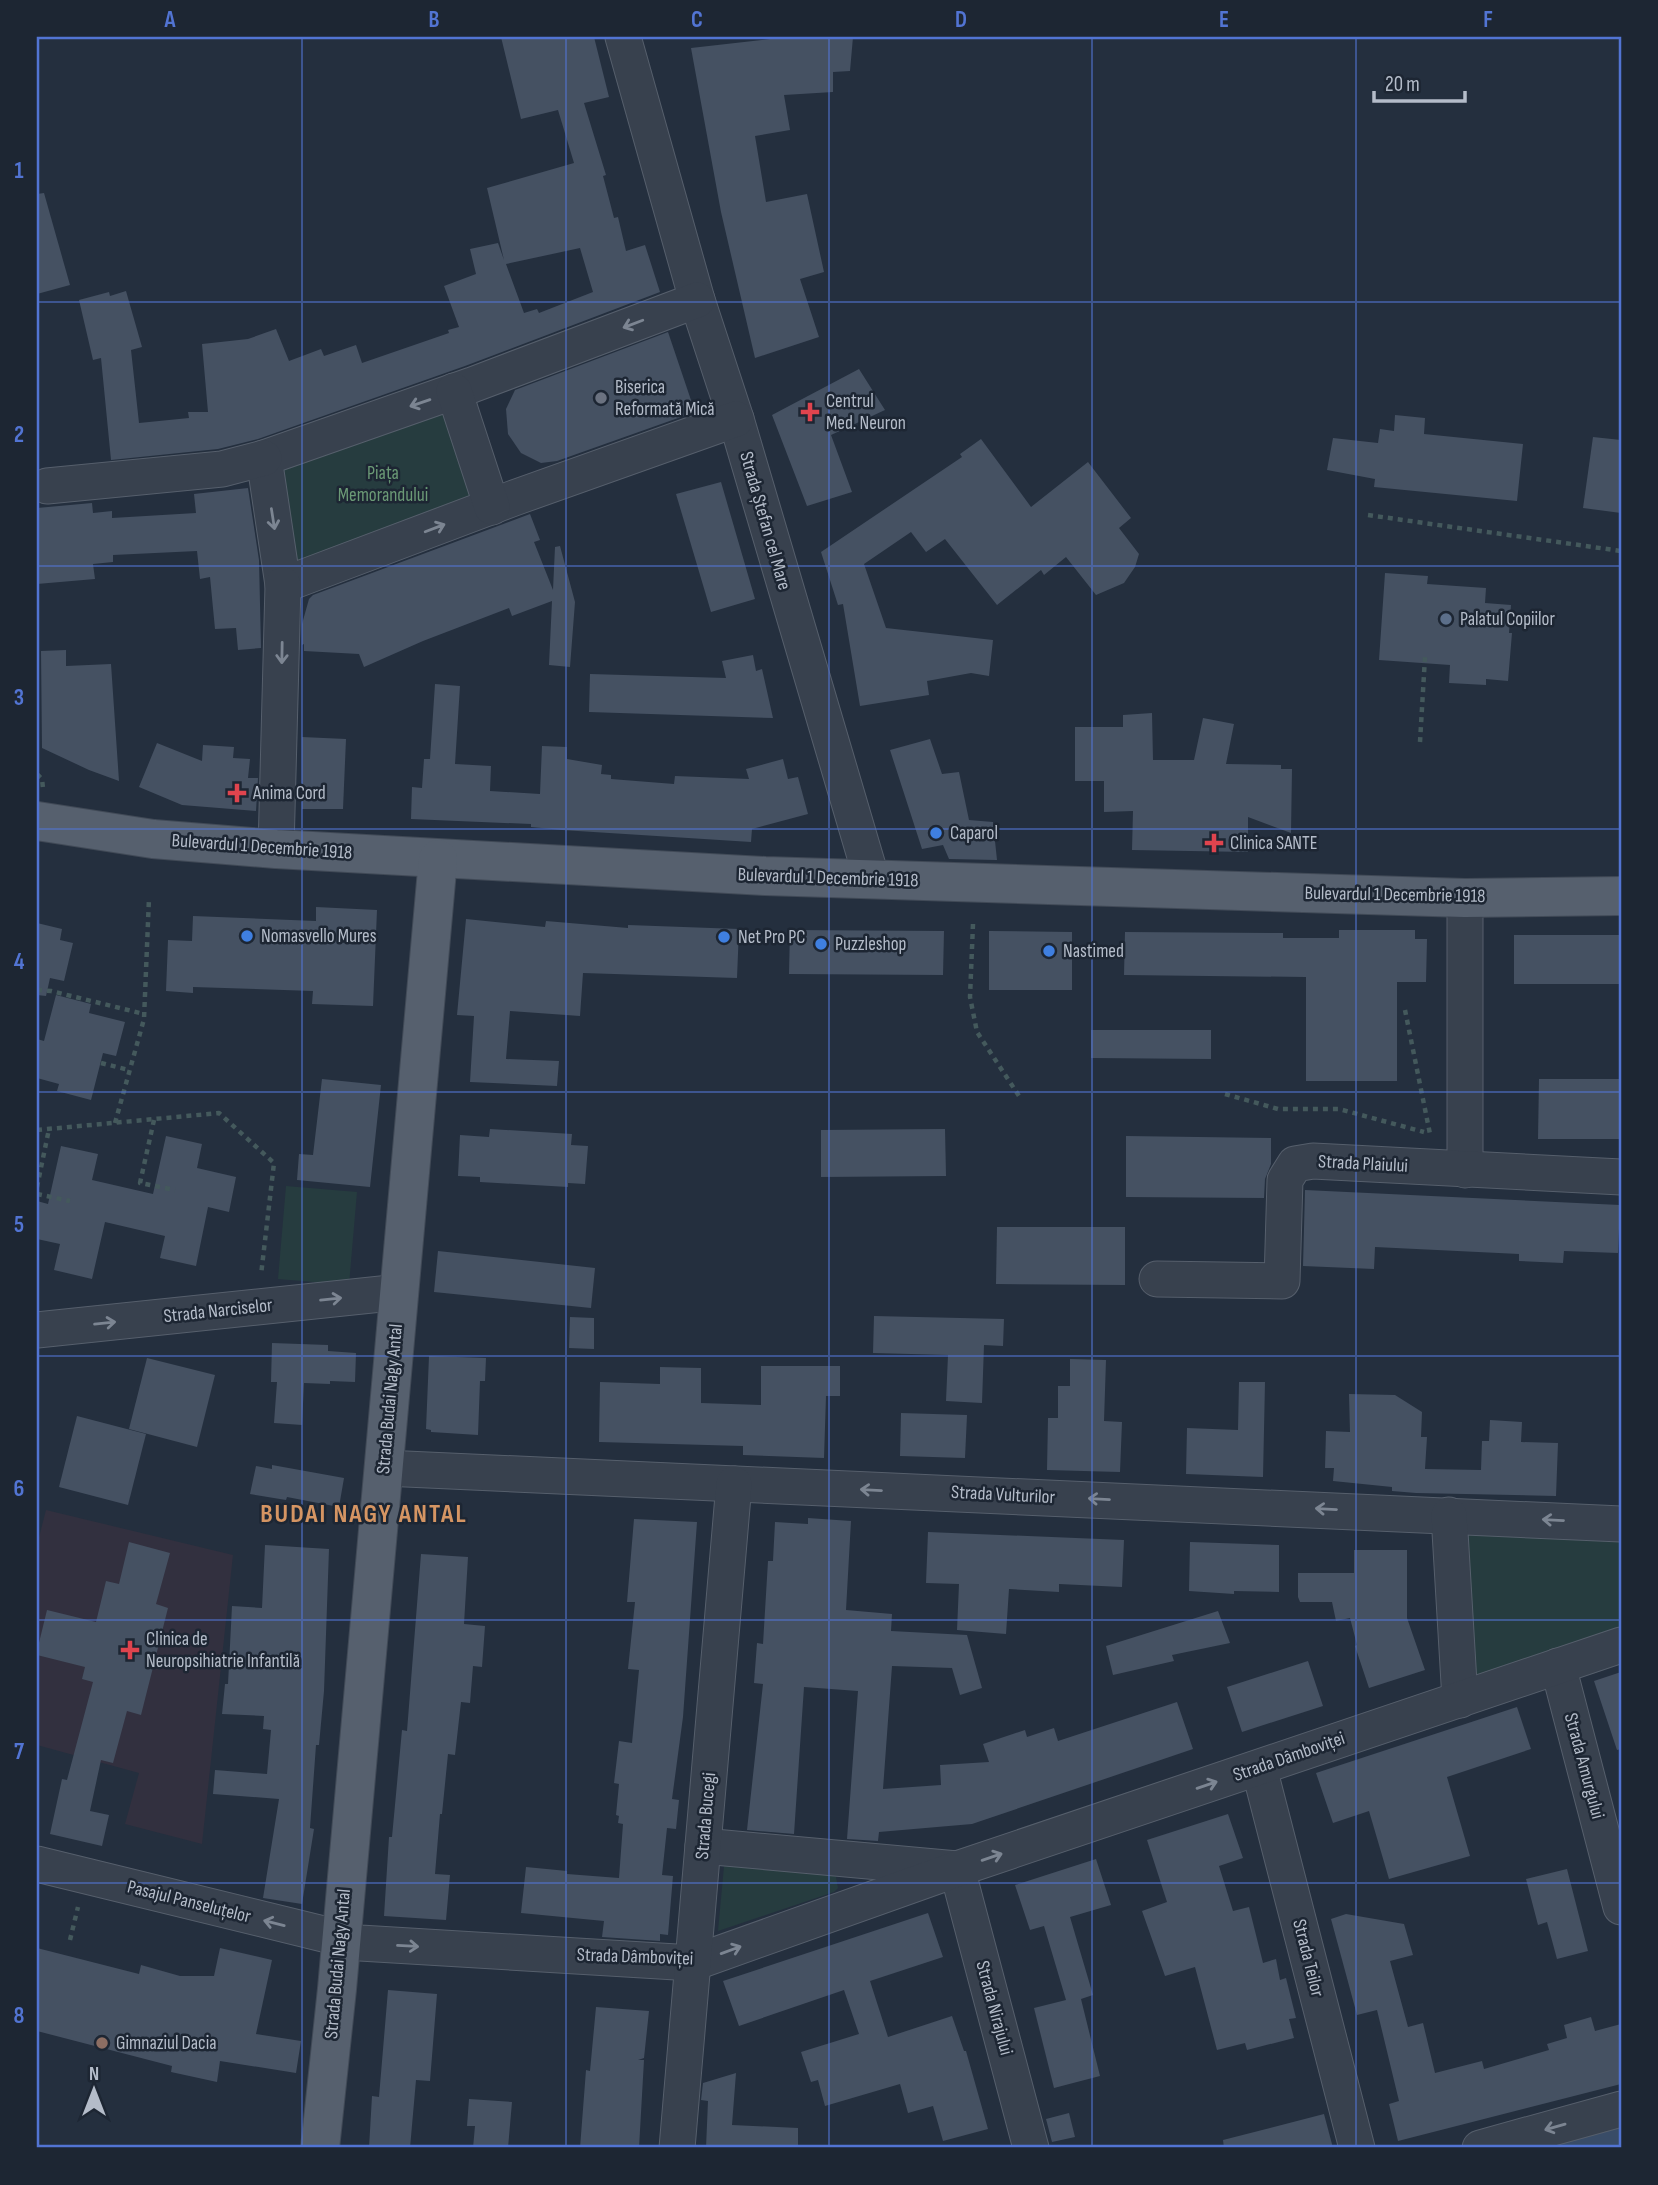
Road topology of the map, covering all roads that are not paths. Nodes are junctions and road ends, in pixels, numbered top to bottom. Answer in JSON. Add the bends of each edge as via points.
{"nodes":[{"id":1,"x":623,"y":37,"type":"edge"},
{"id":2,"x":642,"y":37,"type":"edge"},
{"id":3,"x":657,"y":163,"type":"junction"},
{"id":4,"x":697,"y":300,"type":"junction"},
{"id":5,"x":454,"y":391,"type":"junction"},
{"id":6,"x":736,"y":419,"type":"junction"},
{"id":7,"x":264,"y":458,"type":"junction"},
{"id":8,"x":47,"y":486,"type":"dead end"},
{"id":9,"x":492,"y":506,"type":"junction"},
{"id":10,"x":284,"y":585,"type":"junction"},
{"id":11,"x":37,"y":821,"type":"edge"},
{"id":12,"x":276,"y":849,"type":"junction"},
{"id":13,"x":438,"y":859,"type":"junction"},
{"id":14,"x":872,"y":880,"type":"junction"},
{"id":15,"x":1621,"y":896,"type":"edge"},
{"id":16,"x":1465,"y":898,"type":"junction"},
{"id":17,"x":1465,"y":1156,"type":"junction"},
{"id":18,"x":1621,"y":1177,"type":"edge"},
{"id":19,"x":1157,"y":1279,"type":"dead end"},
{"id":20,"x":400,"y":1292,"type":"junction"},
{"id":21,"x":37,"y":1330,"type":"edge"},
{"id":22,"x":384,"y":1468,"type":"junction"},
{"id":23,"x":734,"y":1483,"type":"junction"},
{"id":24,"x":1449,"y":1515,"type":"junction"},
{"id":25,"x":1621,"y":1524,"type":"edge"},
{"id":26,"x":1621,"y":1645,"type":"edge"},
{"id":27,"x":1558,"y":1666,"type":"junction"},
{"id":28,"x":1460,"y":1700,"type":"junction"},
{"id":29,"x":1259,"y":1768,"type":"junction"},
{"id":30,"x":703,"y":1846,"type":"junction"},
{"id":31,"x":37,"y":1864,"type":"edge"},
{"id":32,"x":957,"y":1869,"type":"junction"},
{"id":33,"x":1621,"y":1907,"type":"edge"},
{"id":34,"x":340,"y":1940,"type":"junction"},
{"id":35,"x":693,"y":1963,"type":"junction"},
{"id":36,"x":1621,"y":2109,"type":"edge"},
{"id":37,"x":320,"y":2148,"type":"edge"},
{"id":38,"x":677,"y":2148,"type":"edge"},
{"id":39,"x":1031,"y":2148,"type":"edge"},
{"id":40,"x":1357,"y":2148,"type":"edge"},
{"id":41,"x":1480,"y":2148,"type":"edge"}],
"edges":[{"from":1,"to":3,"type":"street","name":"Strada Ștefan cel Mare"},
{"from":2,"to":3,"type":"street","name":"Strada Ștefan cel Mare"},
{"from":3,"to":4,"type":"street","name":"Strada Ștefan cel Mare"},
{"from":4,"to":5,"type":"street","one_way":true},
{"from":4,"to":6,"type":"street","name":"Strada Ștefan cel Mare"},
{"from":5,"to":7,"type":"street","one_way":true},
{"from":5,"to":9,"type":"street"},
{"from":6,"to":9,"type":"street"},
{"from":6,"to":14,"type":"street","name":"Strada Ștefan cel Mare"},
{"from":7,"to":8,"type":"street","via":[[222,469]]},
{"from":7,"to":10,"type":"street","one_way":true},
{"from":10,"to":9,"type":"street","one_way":true},
{"from":10,"to":12,"type":"street","one_way":true},
{"from":11,"to":12,"type":"main road","name":"Bulevardul 1 Decembrie 1918","via":[[153,839]]},
{"from":12,"to":13,"type":"main road","name":"Bulevardul 1 Decembrie 1918"},
{"from":13,"to":14,"type":"main road","name":"Bulevardul 1 Decembrie 1918"},
{"from":13,"to":20,"type":"main road","name":"Strada Budai Nagy Antal"},
{"from":14,"to":16,"type":"main road","name":"Bulevardul 1 Decembrie 1918"},
{"from":15,"to":16,"type":"main road","name":"Bulevardul 1 Decembrie 1918"},
{"from":16,"to":17,"type":"street"},
{"from":17,"to":18,"type":"street","name":"Strada Plaiului"},
{"from":17,"to":19,"type":"street","name":"Strada Plaiului","via":[[1295,1164],[1285,1180],[1282,1281]]},
{"from":21,"to":20,"type":"street","name":"Strada Narciselor","one_way":true},
{"from":20,"to":22,"type":"main road","name":"Strada Budai Nagy Antal"},
{"from":22,"to":23,"type":"street","name":"Strada Vulturilor"},
{"from":22,"to":34,"type":"main road","name":"Strada Budai Nagy Antal"},
{"from":24,"to":23,"type":"street","name":"Strada Vulturilor","one_way":true},
{"from":23,"to":30,"type":"street","name":"Strada Bucegi"},
{"from":25,"to":24,"type":"street","name":"Strada Vulturilor","one_way":true},
{"from":24,"to":28,"type":"street"},
{"from":26,"to":27,"type":"street","name":"Strada Dâmboviței"},
{"from":27,"to":28,"type":"street","name":"Strada Dâmboviței"},
{"from":27,"to":33,"type":"street","name":"Strada Amurgului"},
{"from":28,"to":29,"type":"street","name":"Strada Dâmboviței"},
{"from":32,"to":29,"type":"street","name":"Strada Dâmboviței","one_way":true},
{"from":29,"to":40,"type":"street","name":"Strada Teilor"},
{"from":30,"to":32,"type":"street","name":"Strada Dâmboviței"},
{"from":30,"to":35,"type":"street","name":"Strada Bucegi"},
{"from":34,"to":31,"type":"street","name":"Pasajul Panseluțelor","one_way":true},
{"from":35,"to":32,"type":"street","name":"Strada Dâmboviței","one_way":true},
{"from":32,"to":39,"type":"street","name":"Strada Nirajului"},
{"from":34,"to":35,"type":"street","name":"Strada Dâmboviței","one_way":true},
{"from":34,"to":37,"type":"main road","name":"Strada Budai Nagy Antal"},
{"from":35,"to":38,"type":"street","name":"Strada Bucegi"},
{"from":36,"to":41,"type":"street","one_way":true}]}
